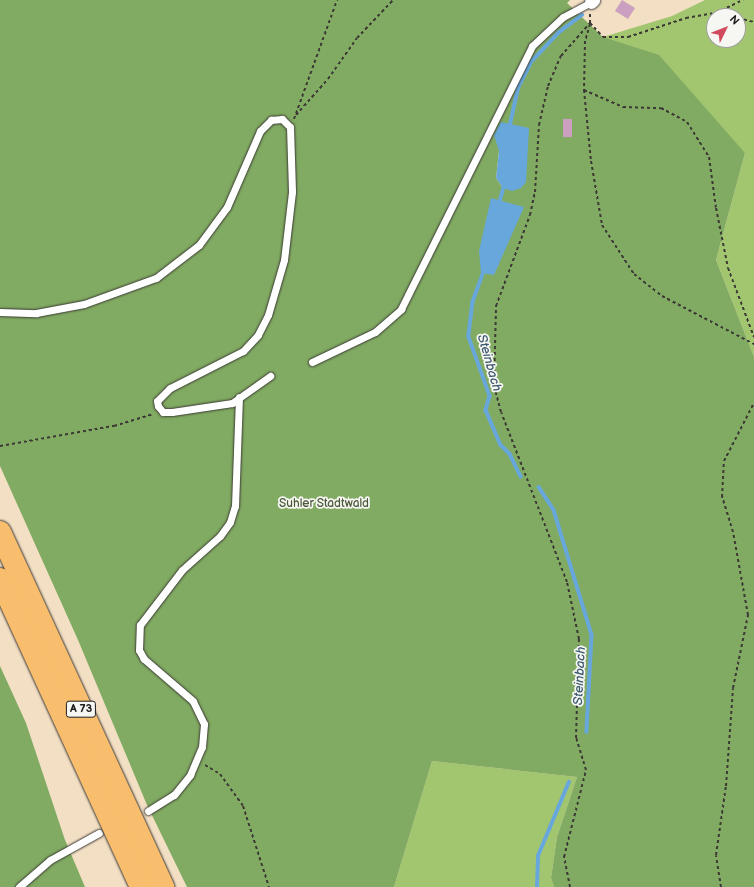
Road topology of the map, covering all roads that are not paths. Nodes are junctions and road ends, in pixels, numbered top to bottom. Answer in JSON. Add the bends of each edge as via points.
{"nodes":[{"id":1,"x":592,"y":1,"type":"edge"},
{"id":2,"x":0,"y":312,"type":"edge"},
{"id":3,"x":312,"y":362,"type":"dead end"},
{"id":4,"x":270,"y":376,"type":"dead end"},
{"id":5,"x":239,"y":397,"type":"junction"},
{"id":6,"x":0,"y":532,"type":"edge"},
{"id":7,"x":0,"y":579,"type":"edge"},
{"id":8,"x":148,"y":811,"type":"dead end"},
{"id":9,"x":99,"y":833,"type":"dead end"},
{"id":10,"x":19,"y":887,"type":"edge"},
{"id":11,"x":141,"y":887,"type":"edge"},
{"id":12,"x":163,"y":887,"type":"edge"}],
"edges":[{"from":1,"to":3,"type":"lane","via":[[563,17],[532,46],[401,309],[375,332]]},
{"from":2,"to":5,"type":"lane","via":[[36,313],[84,304],[156,278],[199,245],[227,207],[260,131],[271,120],[282,120],[290,127],[292,177],[289,226],[282,266],[268,315],[258,335],[243,351],[170,388],[158,401],[160,409],[172,412],[232,402]]},
{"from":4,"to":5,"type":"lane"},
{"from":5,"to":8,"type":"lane","via":[[235,506],[230,522],[165,590],[140,625],[137,638],[144,660],[193,701],[202,717],[204,732],[197,762],[174,794]]},
{"from":6,"to":12,"type":"highway","number":"A 73","bridge":true},
{"from":7,"to":11,"type":"highway","number":"A 73","bridge":true},
{"from":9,"to":10,"type":"lane","via":[[50,860]]}]}
